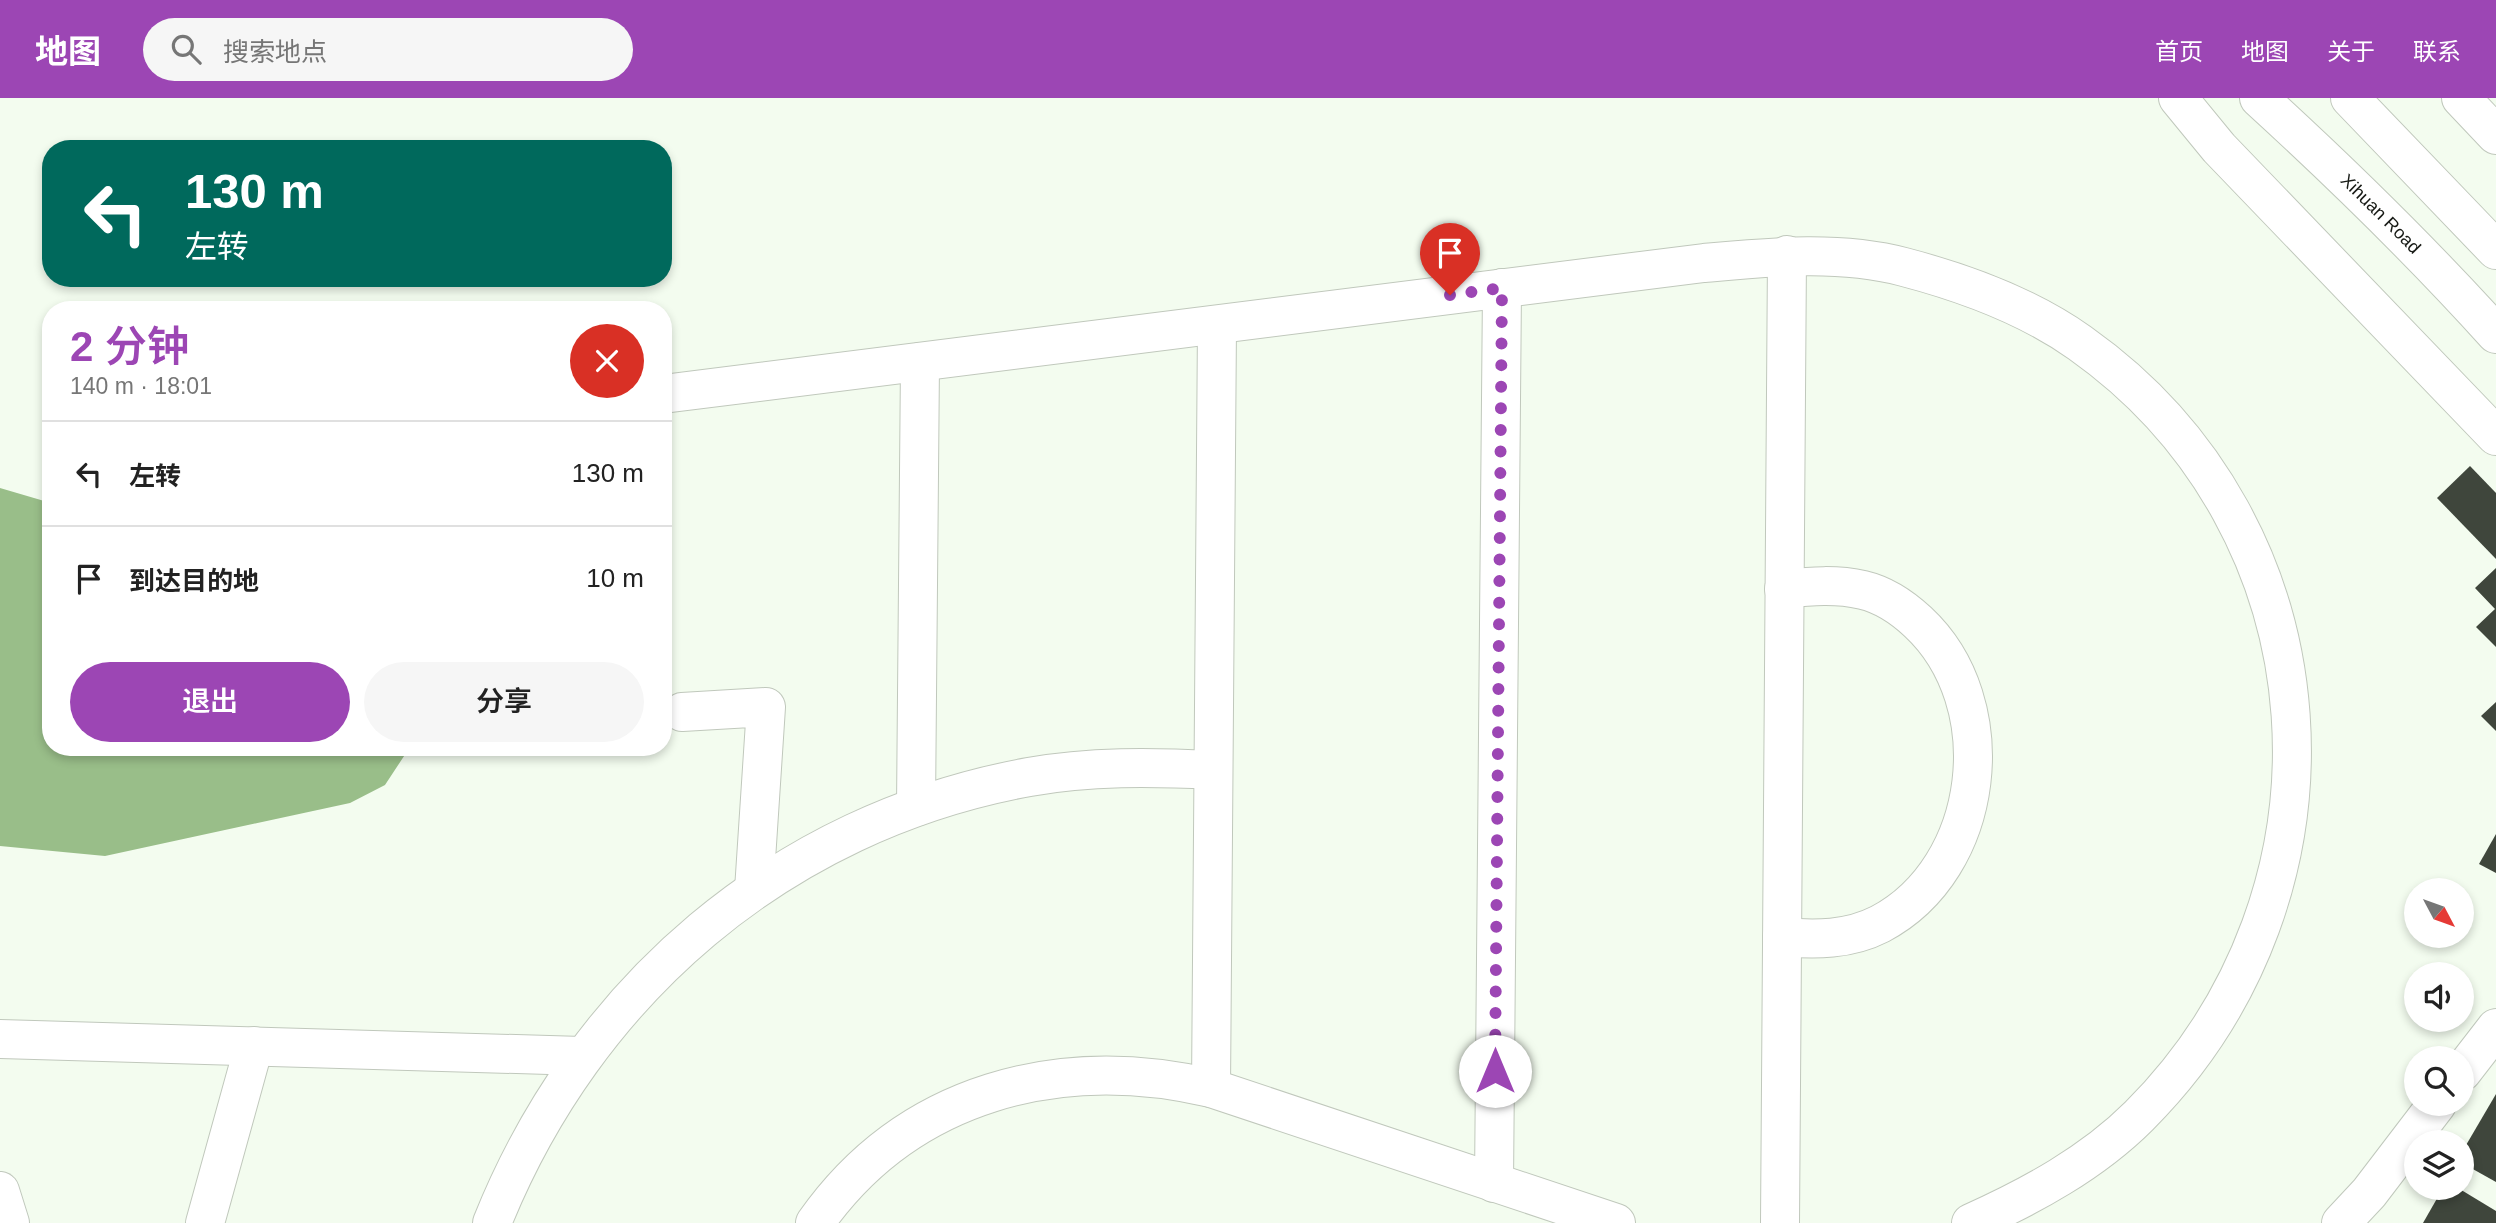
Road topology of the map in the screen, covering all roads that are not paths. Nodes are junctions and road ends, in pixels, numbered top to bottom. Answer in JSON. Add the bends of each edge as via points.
{"nodes":[{"id":1,"x":2178,"y":98,"type":"edge"},
{"id":2,"x":2259,"y":98,"type":"edge"},
{"id":3,"x":2350,"y":98,"type":"edge"},
{"id":4,"x":2461,"y":98,"type":"edge"},
{"id":5,"x":2496,"y":135,"type":"edge"},
{"id":6,"x":2496,"y":250,"type":"edge"},
{"id":7,"x":1787,"y":255,"type":"junction"},
{"id":8,"x":1502,"y":288,"type":"junction"},
{"id":9,"x":1217,"y":325,"type":"junction"},
{"id":10,"x":2496,"y":334,"type":"edge"},
{"id":11,"x":920,"y":362,"type":"junction"},
{"id":12,"x":672,"y":393,"type":"edge"},
{"id":13,"x":2496,"y":436,"type":"edge"},
{"id":14,"x":1784,"y":589,"type":"junction"},
{"id":15,"x":682,"y":712,"type":"dead end"},
{"id":16,"x":1213,"y":770,"type":"junction"},
{"id":17,"x":916,"y":807,"type":"junction"},
{"id":18,"x":754,"y":890,"type":"junction"},
{"id":19,"x":1782,"y":937,"type":"junction"},
{"id":20,"x":2496,"y":1028,"type":"edge"},
{"id":21,"x":0,"y":1039,"type":"edge"},
{"id":22,"x":254,"y":1046,"type":"junction"},
{"id":23,"x":582,"y":1056,"type":"junction"},
{"id":24,"x":2474,"y":1056,"type":"edge"},
{"id":25,"x":1211,"y":1088,"type":"junction"},
{"id":26,"x":2428,"y":1116,"type":"edge"},
{"id":27,"x":1494,"y":1183,"type":"junction"},
{"id":28,"x":0,"y":1191,"type":"edge"},
{"id":29,"x":10,"y":1223,"type":"edge"},
{"id":30,"x":205,"y":1223,"type":"edge"},
{"id":31,"x":492,"y":1223,"type":"edge"},
{"id":32,"x":815,"y":1223,"type":"edge"},
{"id":33,"x":1616,"y":1223,"type":"edge"},
{"id":34,"x":1780,"y":1223,"type":"edge"},
{"id":35,"x":1971,"y":1223,"type":"edge"},
{"id":36,"x":2341,"y":1223,"type":"edge"}],
"edges":[{"from":1,"to":13,"type":"main road","via":[[2219,148]]},
{"from":2,"to":10,"type":"main road","name":"Xihuan Road","via":[[2440,272]]},
{"from":3,"to":6,"type":"main road"},
{"from":4,"to":5,"type":"main road"},
{"from":7,"to":8,"type":"main road"},
{"from":7,"to":14,"type":"main road"},
{"from":7,"to":35,"type":"main road","via":[[1900,266],[1994,295],[2080,343],[2155,406],[2216,484],[2260,571],[2287,666],[2294,764],[2282,862],[2251,956],[2203,1042],[2138,1117],[2061,1178]]},
{"from":8,"to":9,"type":"main road"},
{"from":8,"to":27,"type":"main road"},
{"from":9,"to":11,"type":"main road"},
{"from":9,"to":16,"type":"main road"},
{"from":11,"to":12,"type":"main road"},
{"from":11,"to":17,"type":"main road"},
{"from":14,"to":19,"type":"main road"},
{"from":14,"to":19,"type":"main road","via":[[1825,584],[1866,591],[1903,608],[1933,636],[1955,671],[1966,701],[1974,763],[1970,795],[1949,856],[1931,884],[1907,907],[1879,925],[1847,936],[1815,940]]},
{"from":15,"to":18,"type":"main road","via":[[766,707]]},
{"from":16,"to":17,"type":"main road","via":[[1091,769],[970,790]]},
{"from":16,"to":25,"type":"main road"},
{"from":17,"to":18,"type":"main road","via":[[800,860]]},
{"from":18,"to":23,"type":"main road","via":[[693,936],[645,982]]},
{"from":19,"to":34,"type":"main road"},
{"from":20,"to":24,"type":"main road"},
{"from":21,"to":22,"type":"main road"},
{"from":22,"to":23,"type":"main road"},
{"from":22,"to":30,"type":"main road"},
{"from":23,"to":31,"type":"main road","via":[[529,1141]]},
{"from":25,"to":27,"type":"main road"},
{"from":25,"to":32,"type":"main road","via":[[1168,1078],[1080,1074],[993,1092],[942,1114],[878,1156]]},
{"from":26,"to":36,"type":"main road"},
{"from":27,"to":33,"type":"main road"},
{"from":28,"to":29,"type":"main road"}]}
